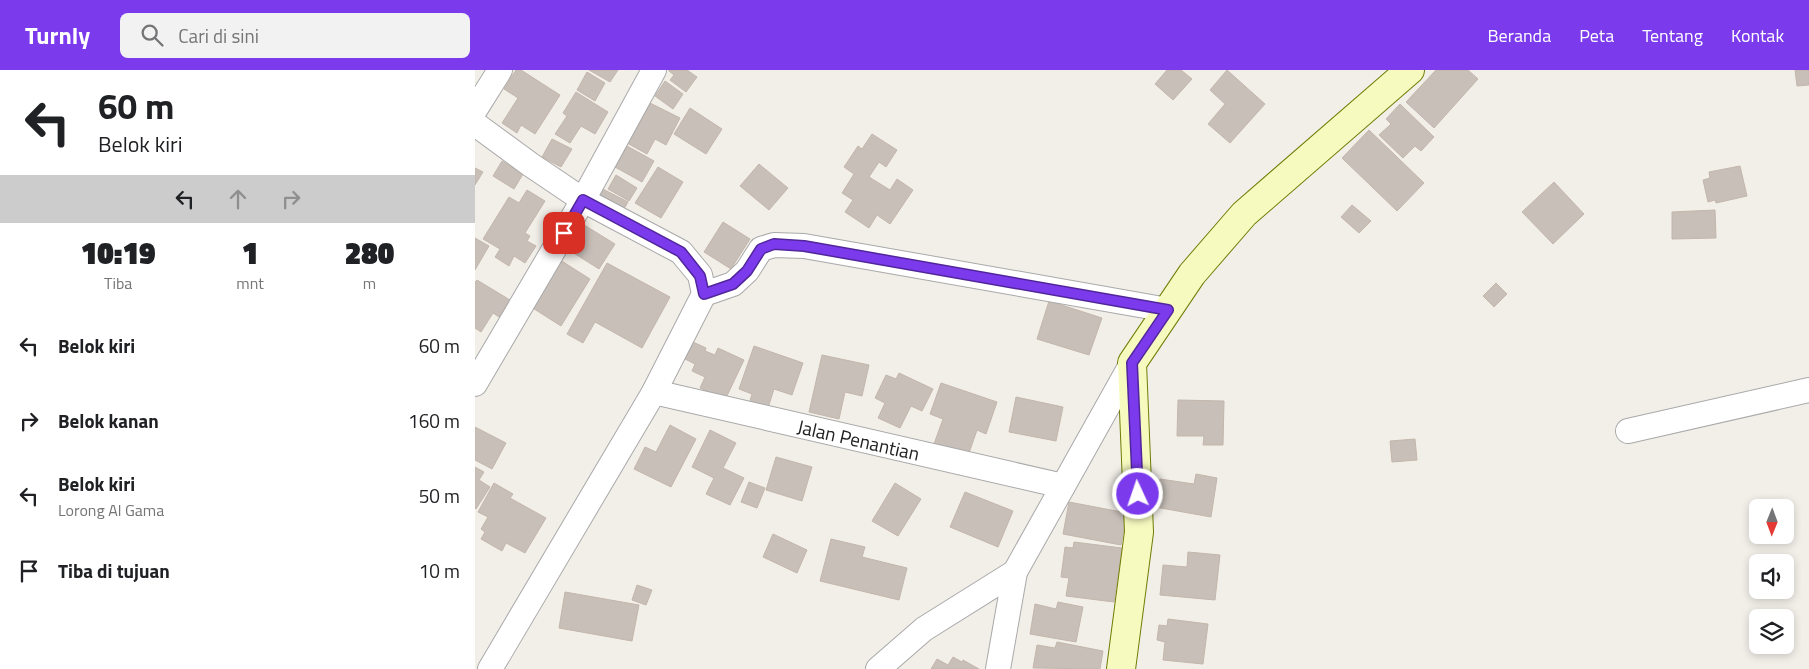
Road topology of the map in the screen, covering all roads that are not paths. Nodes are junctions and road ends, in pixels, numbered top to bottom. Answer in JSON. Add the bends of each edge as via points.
{"nodes":[{"id":1,"x":500,"y":70,"type":"edge"},
{"id":2,"x":654,"y":70,"type":"edge"},
{"id":3,"x":1410,"y":70,"type":"edge"},
{"id":4,"x":475,"y":110,"type":"edge"},
{"id":5,"x":475,"y":124,"type":"edge"},
{"id":6,"x":583,"y":200,"type":"junction"},
{"id":7,"x":704,"y":294,"type":"junction"},
{"id":8,"x":1168,"y":310,"type":"junction"},
{"id":9,"x":1132,"y":363,"type":"junction"},
{"id":10,"x":475,"y":384,"type":"edge"},
{"id":11,"x":1809,"y":390,"type":"edge"},
{"id":12,"x":654,"y":392,"type":"junction"},
{"id":13,"x":1629,"y":431,"type":"dead end"},
{"id":14,"x":1063,"y":486,"type":"junction"},
{"id":15,"x":1015,"y":572,"type":"junction"},
{"id":16,"x":490,"y":669,"type":"edge"},
{"id":17,"x":879,"y":669,"type":"edge"},
{"id":18,"x":998,"y":669,"type":"edge"},
{"id":19,"x":1121,"y":669,"type":"edge"}],
"edges":[{"from":1,"to":4,"type":"street"},
{"from":2,"to":6,"type":"street"},
{"from":3,"to":8,"type":"street","via":[[1244,214],[1192,274]]},
{"from":5,"to":6,"type":"street"},
{"from":6,"to":7,"type":"street","via":[[681,252],[700,276]]},
{"from":6,"to":10,"type":"street"},
{"from":7,"to":8,"type":"street","via":[[733,284],[747,271],[761,249],[774,244],[804,246]]},
{"from":7,"to":12,"type":"street"},
{"from":8,"to":9,"type":"street"},
{"from":9,"to":14,"type":"street"},
{"from":9,"to":19,"type":"street","via":[[1139,532]]},
{"from":11,"to":13,"type":"street"},
{"from":12,"to":14,"type":"street","name":"Jalan Penantian"},
{"from":12,"to":16,"type":"street"},
{"from":14,"to":15,"type":"street"},
{"from":15,"to":17,"type":"street","via":[[924,629]]},
{"from":15,"to":18,"type":"street"}]}
